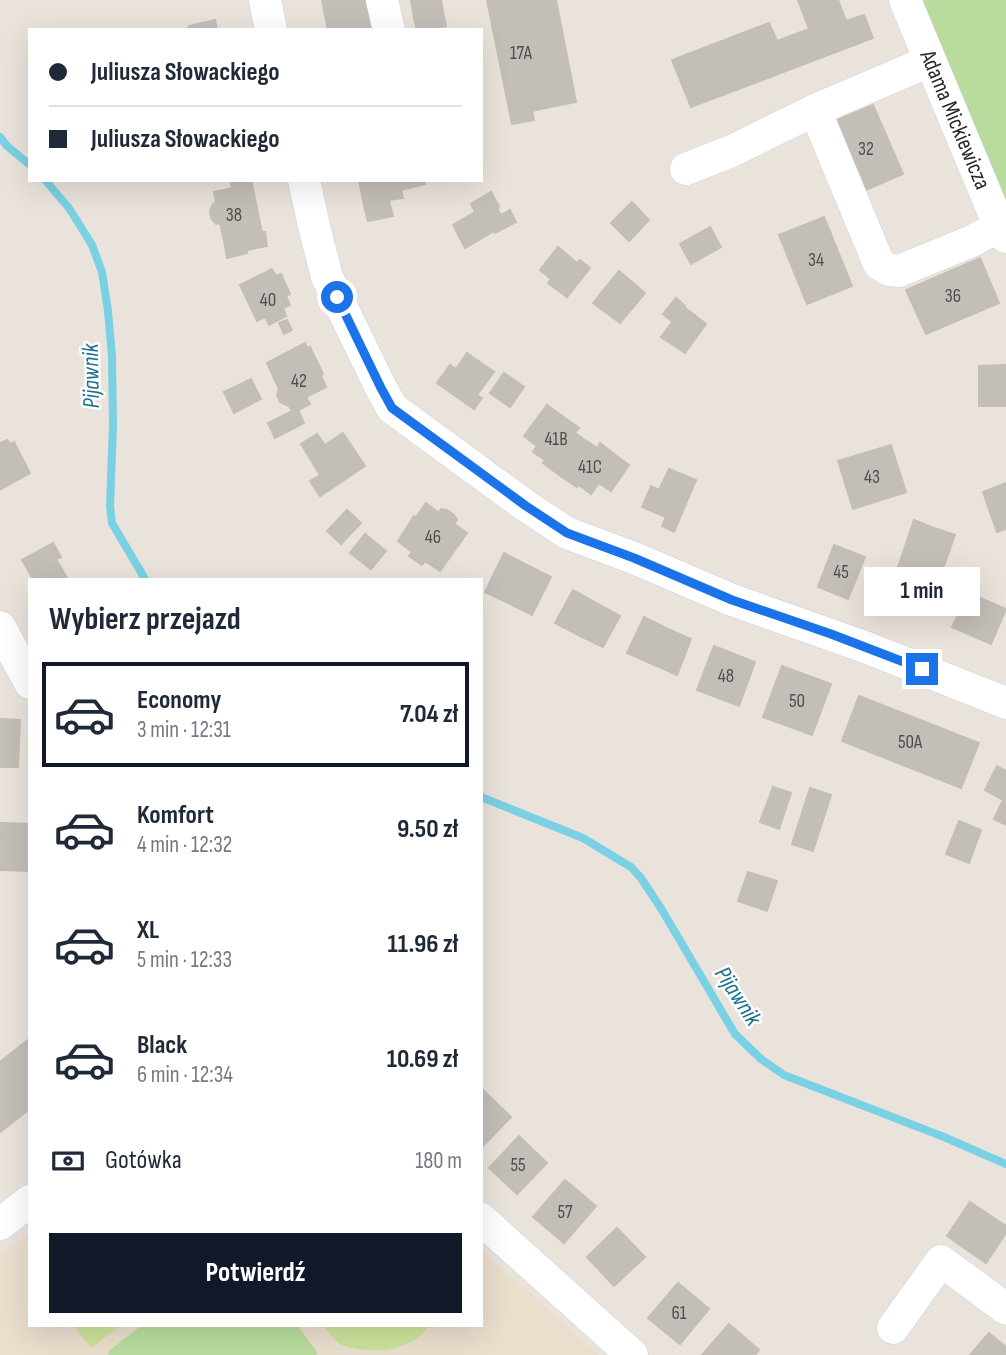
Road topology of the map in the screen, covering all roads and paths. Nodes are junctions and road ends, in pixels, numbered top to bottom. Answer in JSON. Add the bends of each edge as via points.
{"nodes":[{"id":1,"x":265,"y":0,"type":"edge"},
{"id":2,"x":382,"y":0,"type":"edge"},
{"id":3,"x":905,"y":0,"type":"edge"},
{"id":4,"x":271,"y":28,"type":"edge"},
{"id":5,"x":389,"y":28,"type":"edge"},
{"id":6,"x":930,"y":61,"type":"junction"},
{"id":7,"x":815,"y":110,"type":"junction"},
{"id":8,"x":686,"y":169,"type":"dead end"},
{"id":9,"x":303,"y":182,"type":"edge"},
{"id":10,"x":1003,"y":232,"type":"edge"},
{"id":11,"x":0,"y":627,"type":"edge"},
{"id":12,"x":28,"y":678,"type":"edge"},
{"id":13,"x":1006,"y":703,"type":"edge"},
{"id":14,"x":28,"y":1203,"type":"edge"},
{"id":15,"x":483,"y":1221,"type":"edge"},
{"id":16,"x":0,"y":1224,"type":"edge"},
{"id":17,"x":1006,"y":1310,"type":"edge"},
{"id":18,"x":894,"y":1328,"type":"dead end"},
{"id":19,"x":632,"y":1355,"type":"edge"}],
"edges":[{"from":1,"to":4,"type":"street"},
{"from":2,"to":5,"type":"street"},
{"from":3,"to":6,"type":"street","name":"Adama Mickiewicza"},
{"from":6,"to":7,"type":"street"},
{"from":6,"to":10,"type":"street","name":"Adama Mickiewicza"},
{"from":7,"to":8,"type":"street"},
{"from":7,"to":10,"type":"street","via":[[879,264],[888,270],[899,271]]},
{"from":9,"to":13,"type":"street","via":[[327,277],[392,408],[567,533]]},
{"from":11,"to":12,"type":"street"},
{"from":14,"to":16,"type":"street"},
{"from":15,"to":19,"type":"street"},
{"from":17,"to":18,"type":"street","via":[[941,1261]]}]}
